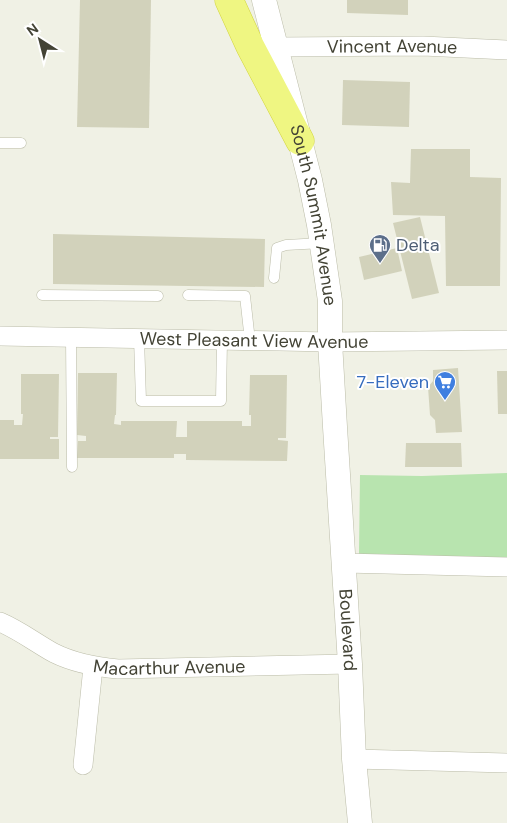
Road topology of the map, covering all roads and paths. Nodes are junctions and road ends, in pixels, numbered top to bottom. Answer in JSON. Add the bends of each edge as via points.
{"nodes":[{"id":1,"x":229,"y":0,"type":"edge"},
{"id":2,"x":264,"y":0,"type":"edge"},
{"id":3,"x":276,"y":47,"type":"junction"},
{"id":4,"x":507,"y":50,"type":"edge"},
{"id":5,"x":300,"y":141,"type":"junction"},
{"id":6,"x":0,"y":143,"type":"edge"},
{"id":7,"x":21,"y":143,"type":"dead end"},
{"id":8,"x":322,"y":243,"type":"junction"},
{"id":9,"x":274,"y":278,"type":"dead end"},
{"id":10,"x":42,"y":295,"type":"dead end"},
{"id":11,"x":188,"y":295,"type":"dead end"},
{"id":12,"x":158,"y":296,"type":"dead end"},
{"id":13,"x":71,"y":336,"type":"junction"},
{"id":14,"x":139,"y":338,"type":"junction"},
{"id":15,"x":0,"y":340,"type":"edge"},
{"id":16,"x":222,"y":340,"type":"junction"},
{"id":17,"x":507,"y":340,"type":"edge"},
{"id":18,"x":250,"y":341,"type":"junction"},
{"id":19,"x":330,"y":342,"type":"junction"},
{"id":20,"x":336,"y":436,"type":"joint"},
{"id":21,"x":72,"y":467,"type":"dead end"},
{"id":22,"x":344,"y":563,"type":"junction"},
{"id":23,"x":507,"y":567,"type":"edge"},
{"id":24,"x":0,"y":622,"type":"edge"},
{"id":25,"x":350,"y":664,"type":"junction"},
{"id":26,"x":93,"y":667,"type":"junction"},
{"id":27,"x":354,"y":759,"type":"junction"},
{"id":28,"x":507,"y":763,"type":"edge"},
{"id":29,"x":83,"y":765,"type":"dead end"},
{"id":30,"x":360,"y":823,"type":"edge"}],
"edges":[{"from":1,"to":5,"type":"highway"},
{"from":2,"to":3,"type":"street","name":"South Summit Avenue"},
{"from":3,"to":4,"type":"street","name":"Vincent Avenue","via":[[423,46]]},
{"from":3,"to":5,"type":"street","name":"South Summit Avenue"},
{"from":5,"to":8,"type":"street","name":"South Summit Avenue"},
{"from":6,"to":7,"type":"lane"},
{"from":8,"to":9,"type":"lane","via":[[277,248]]},
{"from":8,"to":19,"type":"street","name":"South Summit Avenue","via":[[330,301]]},
{"from":10,"to":12,"type":"lane"},
{"from":11,"to":18,"type":"lane","via":[[245,296]]},
{"from":13,"to":14,"type":"street","name":"West Pleasant View Avenue"},
{"from":13,"to":15,"type":"street","name":"West Pleasant View Avenue"},
{"from":13,"to":21,"type":"lane"},
{"from":14,"to":16,"type":"street","name":"West Pleasant View Avenue"},
{"from":14,"to":16,"type":"lane","via":[[141,401],[221,401]]},
{"from":16,"to":18,"type":"street","name":"West Pleasant View Avenue"},
{"from":17,"to":19,"type":"street","name":"West Pleasant View Avenue"},
{"from":18,"to":19,"type":"street","name":"West Pleasant View Avenue"},
{"from":19,"to":20,"type":"street","name":"South Summit Avenue"},
{"from":20,"to":22,"type":"street","name":"Boulevard"},
{"from":22,"to":23,"type":"street"},
{"from":22,"to":25,"type":"street","name":"Boulevard"},
{"from":24,"to":26,"type":"street","name":"Macarthur Avenue","via":[[57,654]]},
{"from":25,"to":26,"type":"street","name":"Macarthur Avenue","via":[[118,670]]},
{"from":25,"to":27,"type":"street","name":"Boulevard"},
{"from":26,"to":29,"type":"street"},
{"from":27,"to":28,"type":"street"},
{"from":27,"to":30,"type":"street","name":"Boulevard"}]}
